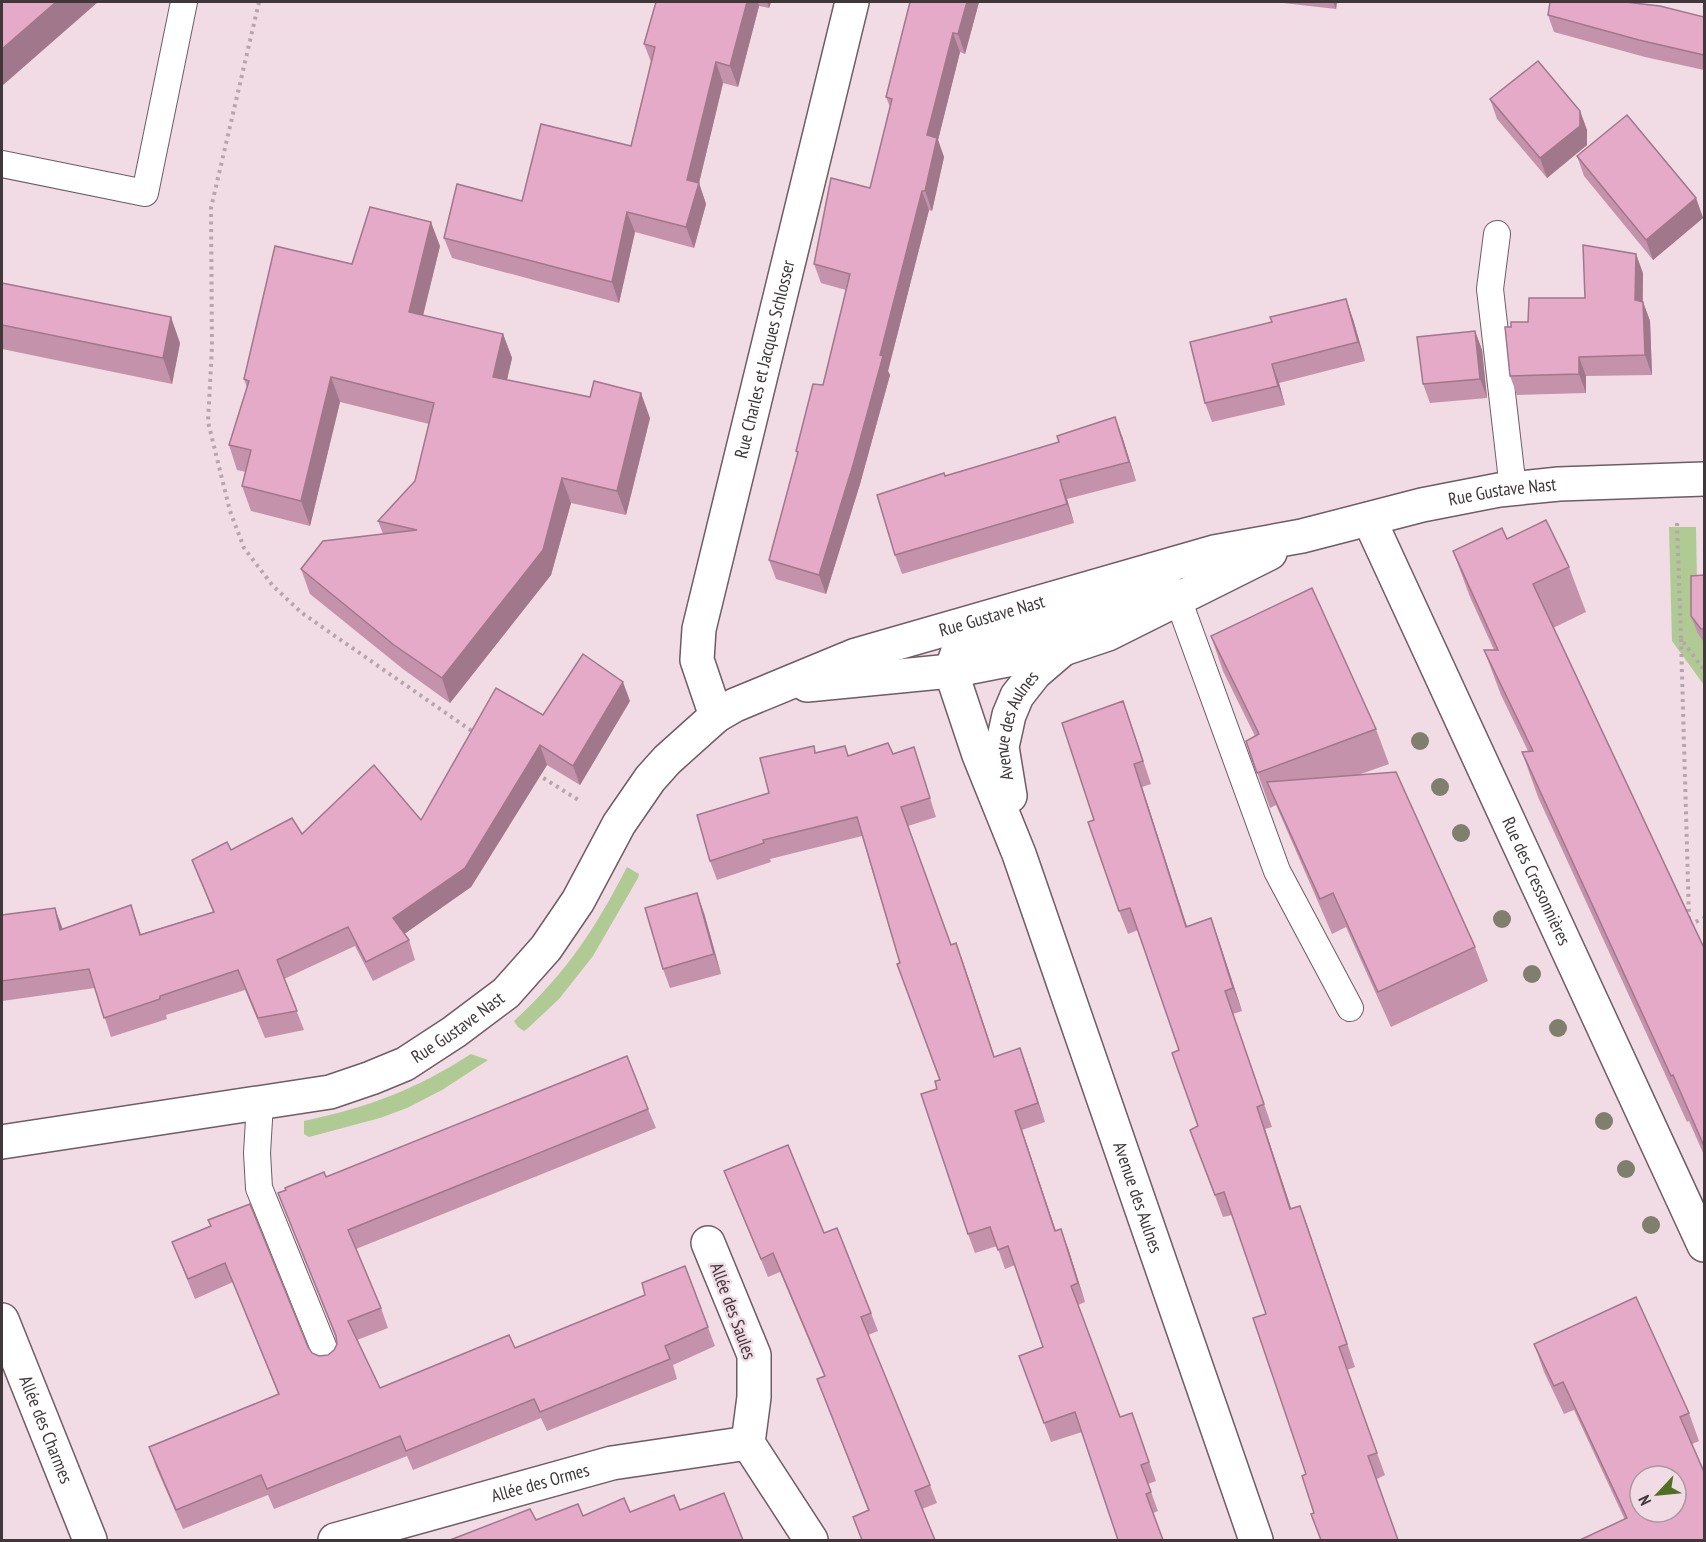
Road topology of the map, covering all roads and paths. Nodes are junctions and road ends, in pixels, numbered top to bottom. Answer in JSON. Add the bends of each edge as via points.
{"nodes":[{"id":1,"x":184,"y":2,"type":"edge"},
{"id":2,"x":259,"y":2,"type":"edge"},
{"id":3,"x":852,"y":2,"type":"edge"},
{"id":4,"x":2,"y":164,"type":"edge"},
{"id":5,"x":1497,"y":234,"type":"dead end"},
{"id":6,"x":1704,"y":479,"type":"edge"},
{"id":7,"x":1513,"y":489,"type":"junction"},
{"id":8,"x":1676,"y":515,"type":"dead end"},
{"id":9,"x":1369,"y":519,"type":"junction"},
{"id":10,"x":1302,"y":537,"type":"junction"},
{"id":11,"x":1214,"y":552,"type":"junction"},
{"id":12,"x":1178,"y":598,"type":"junction"},
{"id":13,"x":1681,"y":639,"type":"junction"},
{"id":14,"x":1064,"y":649,"type":"junction"},
{"id":15,"x":1704,"y":670,"type":"edge"},
{"id":16,"x":951,"y":671,"type":"junction"},
{"id":17,"x":775,"y":688,"type":"junction"},
{"id":18,"x":716,"y":716,"type":"junction"},
{"id":19,"x":476,"y":735,"type":"edge"},
{"id":20,"x":534,"y":772,"type":"edge"},
{"id":21,"x":580,"y":801,"type":"dead end"},
{"id":22,"x":1019,"y":854,"type":"junction"},
{"id":23,"x":1704,"y":918,"type":"edge"},
{"id":24,"x":1350,"y":1008,"type":"dead end"},
{"id":25,"x":260,"y":1103,"type":"junction"},
{"id":26,"x":2,"y":1142,"type":"edge"},
{"id":27,"x":708,"y":1243,"type":"dead end"},
{"id":28,"x":1704,"y":1245,"type":"edge"},
{"id":29,"x":2,"y":1320,"type":"edge"},
{"id":30,"x":329,"y":1360,"type":"edge"},
{"id":31,"x":748,"y":1443,"type":"junction"},
{"id":32,"x":90,"y":1540,"type":"edge"},
{"id":33,"x":335,"y":1540,"type":"edge"},
{"id":34,"x":811,"y":1540,"type":"edge"},
{"id":35,"x":1256,"y":1540,"type":"edge"}],
"edges":[{"from":1,"to":4,"type":"lane","via":[[145,193]]},
{"from":2,"to":19,"type":"path","via":[[211,208],[208,422],[230,511],[244,548],[273,586],[355,651]]},
{"from":3,"to":18,"type":"street","name":"Rue Charles et Jacques Schlosser","via":[[699,629],[697,660]]},
{"from":5,"to":7,"type":"lane","via":[[1490,289]]},
{"from":6,"to":7,"type":"street","name":"Rue Gustave Nast"},
{"from":7,"to":9,"type":"street","name":"Rue Gustave Nast"},
{"from":8,"to":13,"type":"path"},
{"from":9,"to":10,"type":"street","name":"Rue Gustave Nast"},
{"from":9,"to":28,"type":"street","name":"Rue des Cressonnières"},
{"from":10,"to":11,"type":"street","name":"Rue Gustave Nast"},
{"from":10,"to":12,"type":"street","name":"Rue Gustave Nast"},
{"from":11,"to":16,"type":"street","name":"Rue Gustave Nast","via":[[1094,609],[975,642],[958,651]]},
{"from":11,"to":17,"type":"street","name":"Rue Gustave Nast","via":[[856,655]]},
{"from":12,"to":14,"type":"street","name":"Rue Gustave Nast","via":[[1108,634]]},
{"from":12,"to":24,"type":"lane","via":[[1277,871]]},
{"from":13,"to":15,"type":"path"},
{"from":13,"to":23,"type":"path","via":[[1689,925]]},
{"from":14,"to":16,"type":"street","name":"Rue Gustave Nast"},
{"from":14,"to":22,"type":"street","name":"Avenue des Aulnes","via":[[1035,673],[1017,696],[1009,715],[1002,747]]},
{"from":16,"to":17,"type":"street","name":"Rue Gustave Nast"},
{"from":16,"to":22,"type":"street","name":"Avenue des Aulnes","via":[[979,755]]},
{"from":17,"to":18,"type":"street","name":"Rue Gustave Nast"},
{"from":18,"to":25,"type":"street","name":"Rue Gustave Nast","via":[[650,778],[619,824],[578,901],[546,948],[506,993],[405,1064],[330,1092]]},
{"from":20,"to":21,"type":"path"},
{"from":22,"to":35,"type":"street","name":"Avenue des Aulnes"},
{"from":25,"to":26,"type":"street","name":"Rue Gustave Nast"},
{"from":25,"to":30,"type":"lane","via":[[259,1188]]},
{"from":27,"to":31,"type":"street","name":"Allée des Saules","via":[[754,1355]]},
{"from":29,"to":32,"type":"street","name":"Allée des Charmes"},
{"from":31,"to":33,"type":"street","name":"Allée des Ormes","via":[[612,1464]]},
{"from":31,"to":34,"type":"street"}]}
